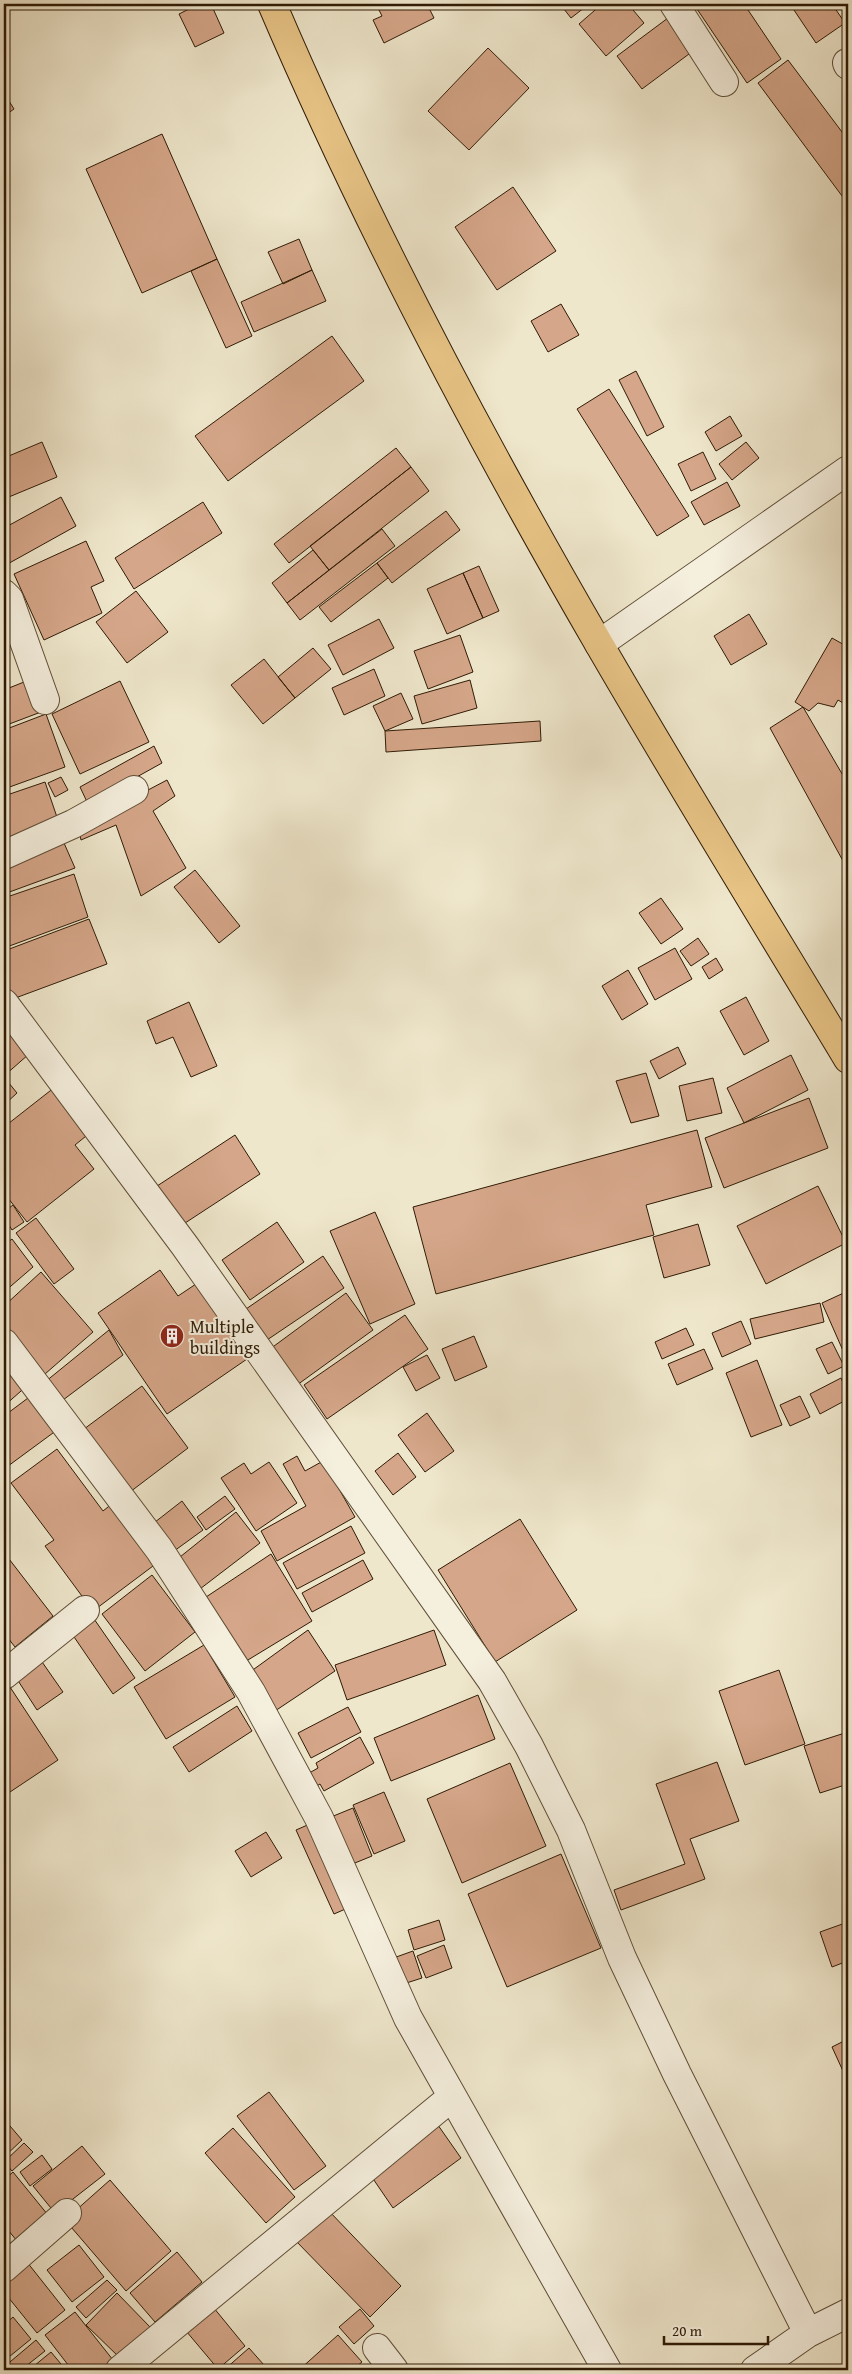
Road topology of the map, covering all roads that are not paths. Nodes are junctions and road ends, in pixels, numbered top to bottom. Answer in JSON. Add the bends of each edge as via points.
{"nodes":[{"id":1,"x":278,"y":6,"type":"edge"},
{"id":2,"x":680,"y":6,"type":"edge"},
{"id":3,"x":724,"y":82,"type":"dead end"},
{"id":4,"x":848,"y":470,"type":"edge"},
{"id":5,"x":4,"y":594,"type":"edge"},
{"id":6,"x":599,"y":644,"type":"junction"},
{"id":7,"x":45,"y":700,"type":"dead end"},
{"id":8,"x":134,"y":790,"type":"dead end"},
{"id":9,"x":4,"y":855,"type":"edge"},
{"id":10,"x":4,"y":1003,"type":"edge"},
{"id":11,"x":848,"y":1059,"type":"edge"},
{"id":12,"x":4,"y":1343,"type":"edge"},
{"id":13,"x":85,"y":1610,"type":"dead end"},
{"id":14,"x":4,"y":1675,"type":"edge"},
{"id":15,"x":452,"y":2096,"type":"junction"},
{"id":16,"x":67,"y":2213,"type":"dead end"},
{"id":17,"x":6,"y":2261,"type":"edge"},
{"id":18,"x":848,"y":2313,"type":"edge"},
{"id":19,"x":808,"y":2333,"type":"junction"},
{"id":20,"x":377,"y":2348,"type":"dead end"},
{"id":21,"x":120,"y":2370,"type":"edge"},
{"id":22,"x":394,"y":2370,"type":"edge"},
{"id":23,"x":607,"y":2370,"type":"edge"},
{"id":24,"x":755,"y":2370,"type":"edge"}],
"edges":[{"from":1,"to":6,"type":"highway","via":[[345,166],[401,282]]},
{"from":2,"to":3,"type":"street"},
{"from":4,"to":6,"type":"street"},
{"from":5,"to":7,"type":"street","via":[[9,599]]},
{"from":6,"to":11,"type":"highway"},
{"from":8,"to":9,"type":"street","via":[[73,824]]},
{"from":10,"to":19,"type":"street","via":[[185,1246],[492,1681],[571,1830],[622,1958]]},
{"from":12,"to":15,"type":"street","via":[[159,1549],[251,1692],[319,1818],[408,2018]]},
{"from":13,"to":14,"type":"street"},
{"from":15,"to":21,"type":"street"},
{"from":15,"to":23,"type":"street"},
{"from":16,"to":17,"type":"street"},
{"from":18,"to":19,"type":"street"},
{"from":19,"to":24,"type":"street"},
{"from":20,"to":22,"type":"street"}]}
